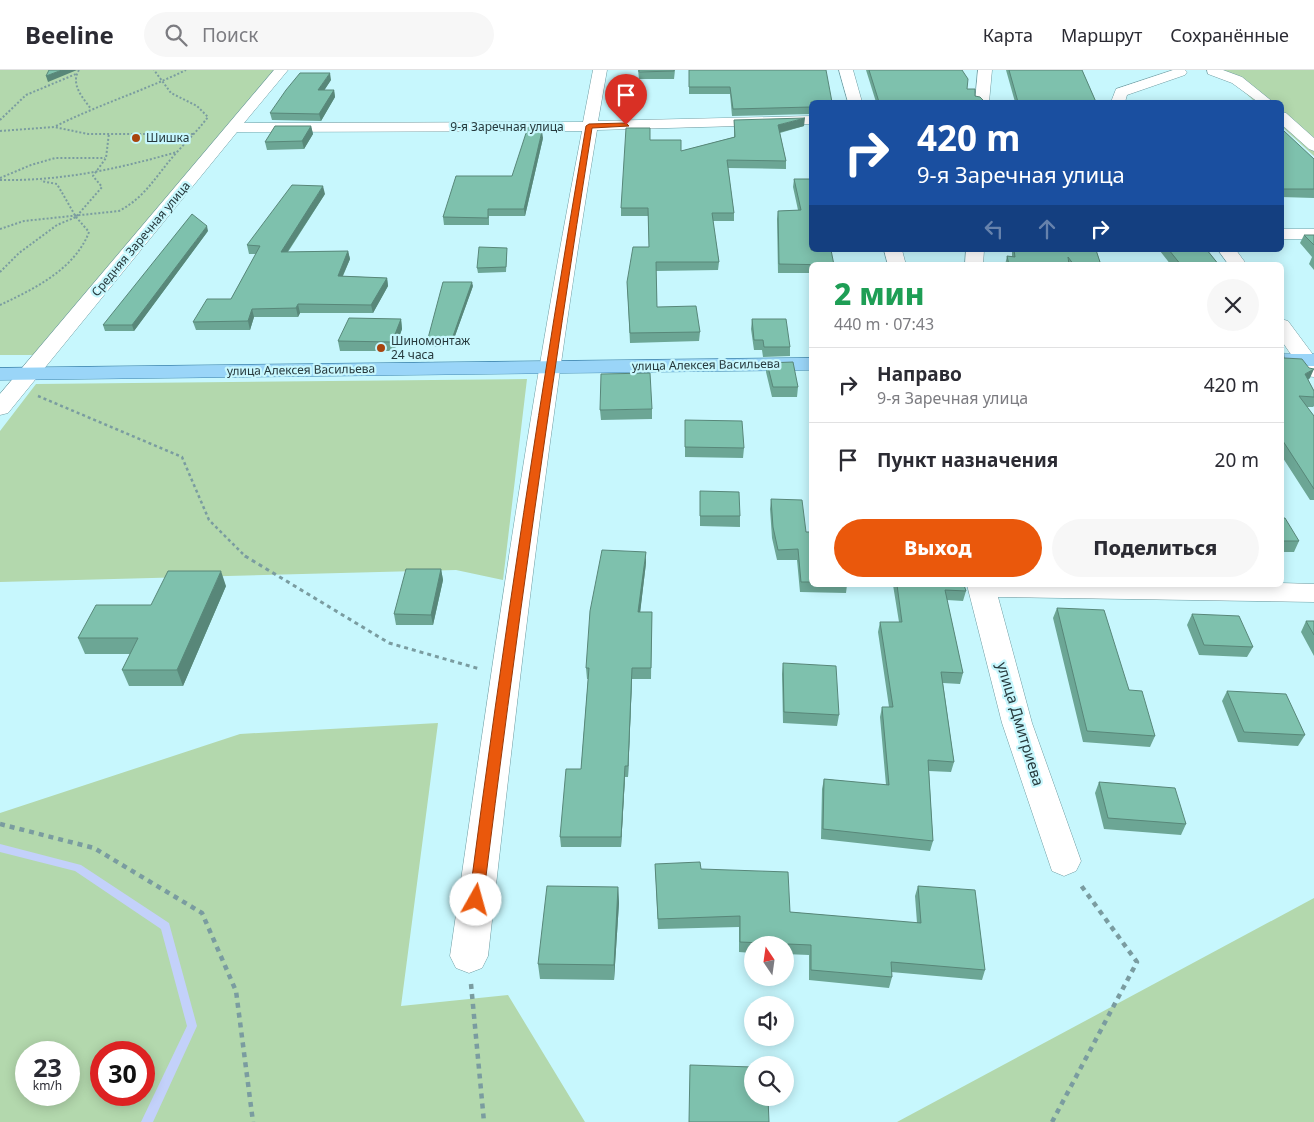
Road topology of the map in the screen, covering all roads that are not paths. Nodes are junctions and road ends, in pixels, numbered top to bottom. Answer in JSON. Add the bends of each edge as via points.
{"nodes":[{"id":1,"x":282,"y":70,"type":"edge"},
{"id":2,"x":600,"y":70,"type":"edge"},
{"id":3,"x":846,"y":70,"type":"edge"},
{"id":4,"x":985,"y":70,"type":"edge"},
{"id":5,"x":1213,"y":70,"type":"edge"},
{"id":6,"x":1187,"y":73,"type":"edge"},
{"id":7,"x":854,"y":100,"type":"edge"},
{"id":8,"x":982,"y":100,"type":"edge"},
{"id":9,"x":1119,"y":100,"type":"edge"},
{"id":10,"x":1263,"y":100,"type":"edge"},
{"id":11,"x":1284,"y":119,"type":"edge"},
{"id":12,"x":809,"y":120,"type":"edge"},
{"id":13,"x":589,"y":126,"type":"junction"},
{"id":14,"x":234,"y":128,"type":"junction"},
{"id":15,"x":1314,"y":146,"type":"edge"},
{"id":16,"x":1284,"y":234,"type":"edge"},
{"id":17,"x":1314,"y":234,"type":"edge"},
{"id":18,"x":1284,"y":329,"type":"edge"},
{"id":19,"x":1284,"y":360,"type":"edge"},
{"id":20,"x":1312,"y":363,"type":"edge"},
{"id":21,"x":809,"y":364,"type":"edge"},
{"id":22,"x":550,"y":367,"type":"junction"},
{"id":23,"x":0,"y":374,"type":"edge"},
{"id":24,"x":22,"y":380,"type":"junction"},
{"id":25,"x":0,"y":408,"type":"edge"},
{"id":26,"x":981,"y":587,"type":"edge"},
{"id":27,"x":1314,"y":593,"type":"edge"},
{"id":28,"x":1064,"y":861,"type":"road end"},
{"id":29,"x":469,"y":956,"type":"road end"}],
"edges":[{"from":1,"to":14,"type":"street","name":"Средняя Заречная улица"},
{"from":2,"to":13,"type":"street"},
{"from":3,"to":7,"type":"street"},
{"from":4,"to":8,"type":"street"},
{"from":5,"to":6,"type":"street","via":[[1209,74]]},
{"from":5,"to":10,"type":"street","via":[[1237,80]]},
{"from":6,"to":9,"type":"street","via":[[1121,92]]},
{"from":11,"to":15,"type":"street"},
{"from":12,"to":13,"type":"street","name":"9-я Заречная улица"},
{"from":13,"to":14,"type":"street","name":"9-я Заречная улица"},
{"from":13,"to":22,"type":"street"},
{"from":14,"to":24,"type":"street","name":"Средняя Заречная улица"},
{"from":16,"to":17,"type":"street"},
{"from":18,"to":20,"type":"street"},
{"from":19,"to":20,"type":"main road"},
{"from":21,"to":22,"type":"main road","name":"улица Алексея Васильева"},
{"from":22,"to":24,"type":"main road","name":"улица Алексея Васильева"},
{"from":22,"to":29,"type":"street","via":[[505,675]]},
{"from":23,"to":24,"type":"main road","name":"улица Алексея Васильева"},
{"from":24,"to":25,"type":"street","name":"Средняя Заречная улица"},
{"from":26,"to":27,"type":"street"},
{"from":26,"to":28,"type":"street","name":"улица Дмитриева","via":[[1017,723]]}]}
